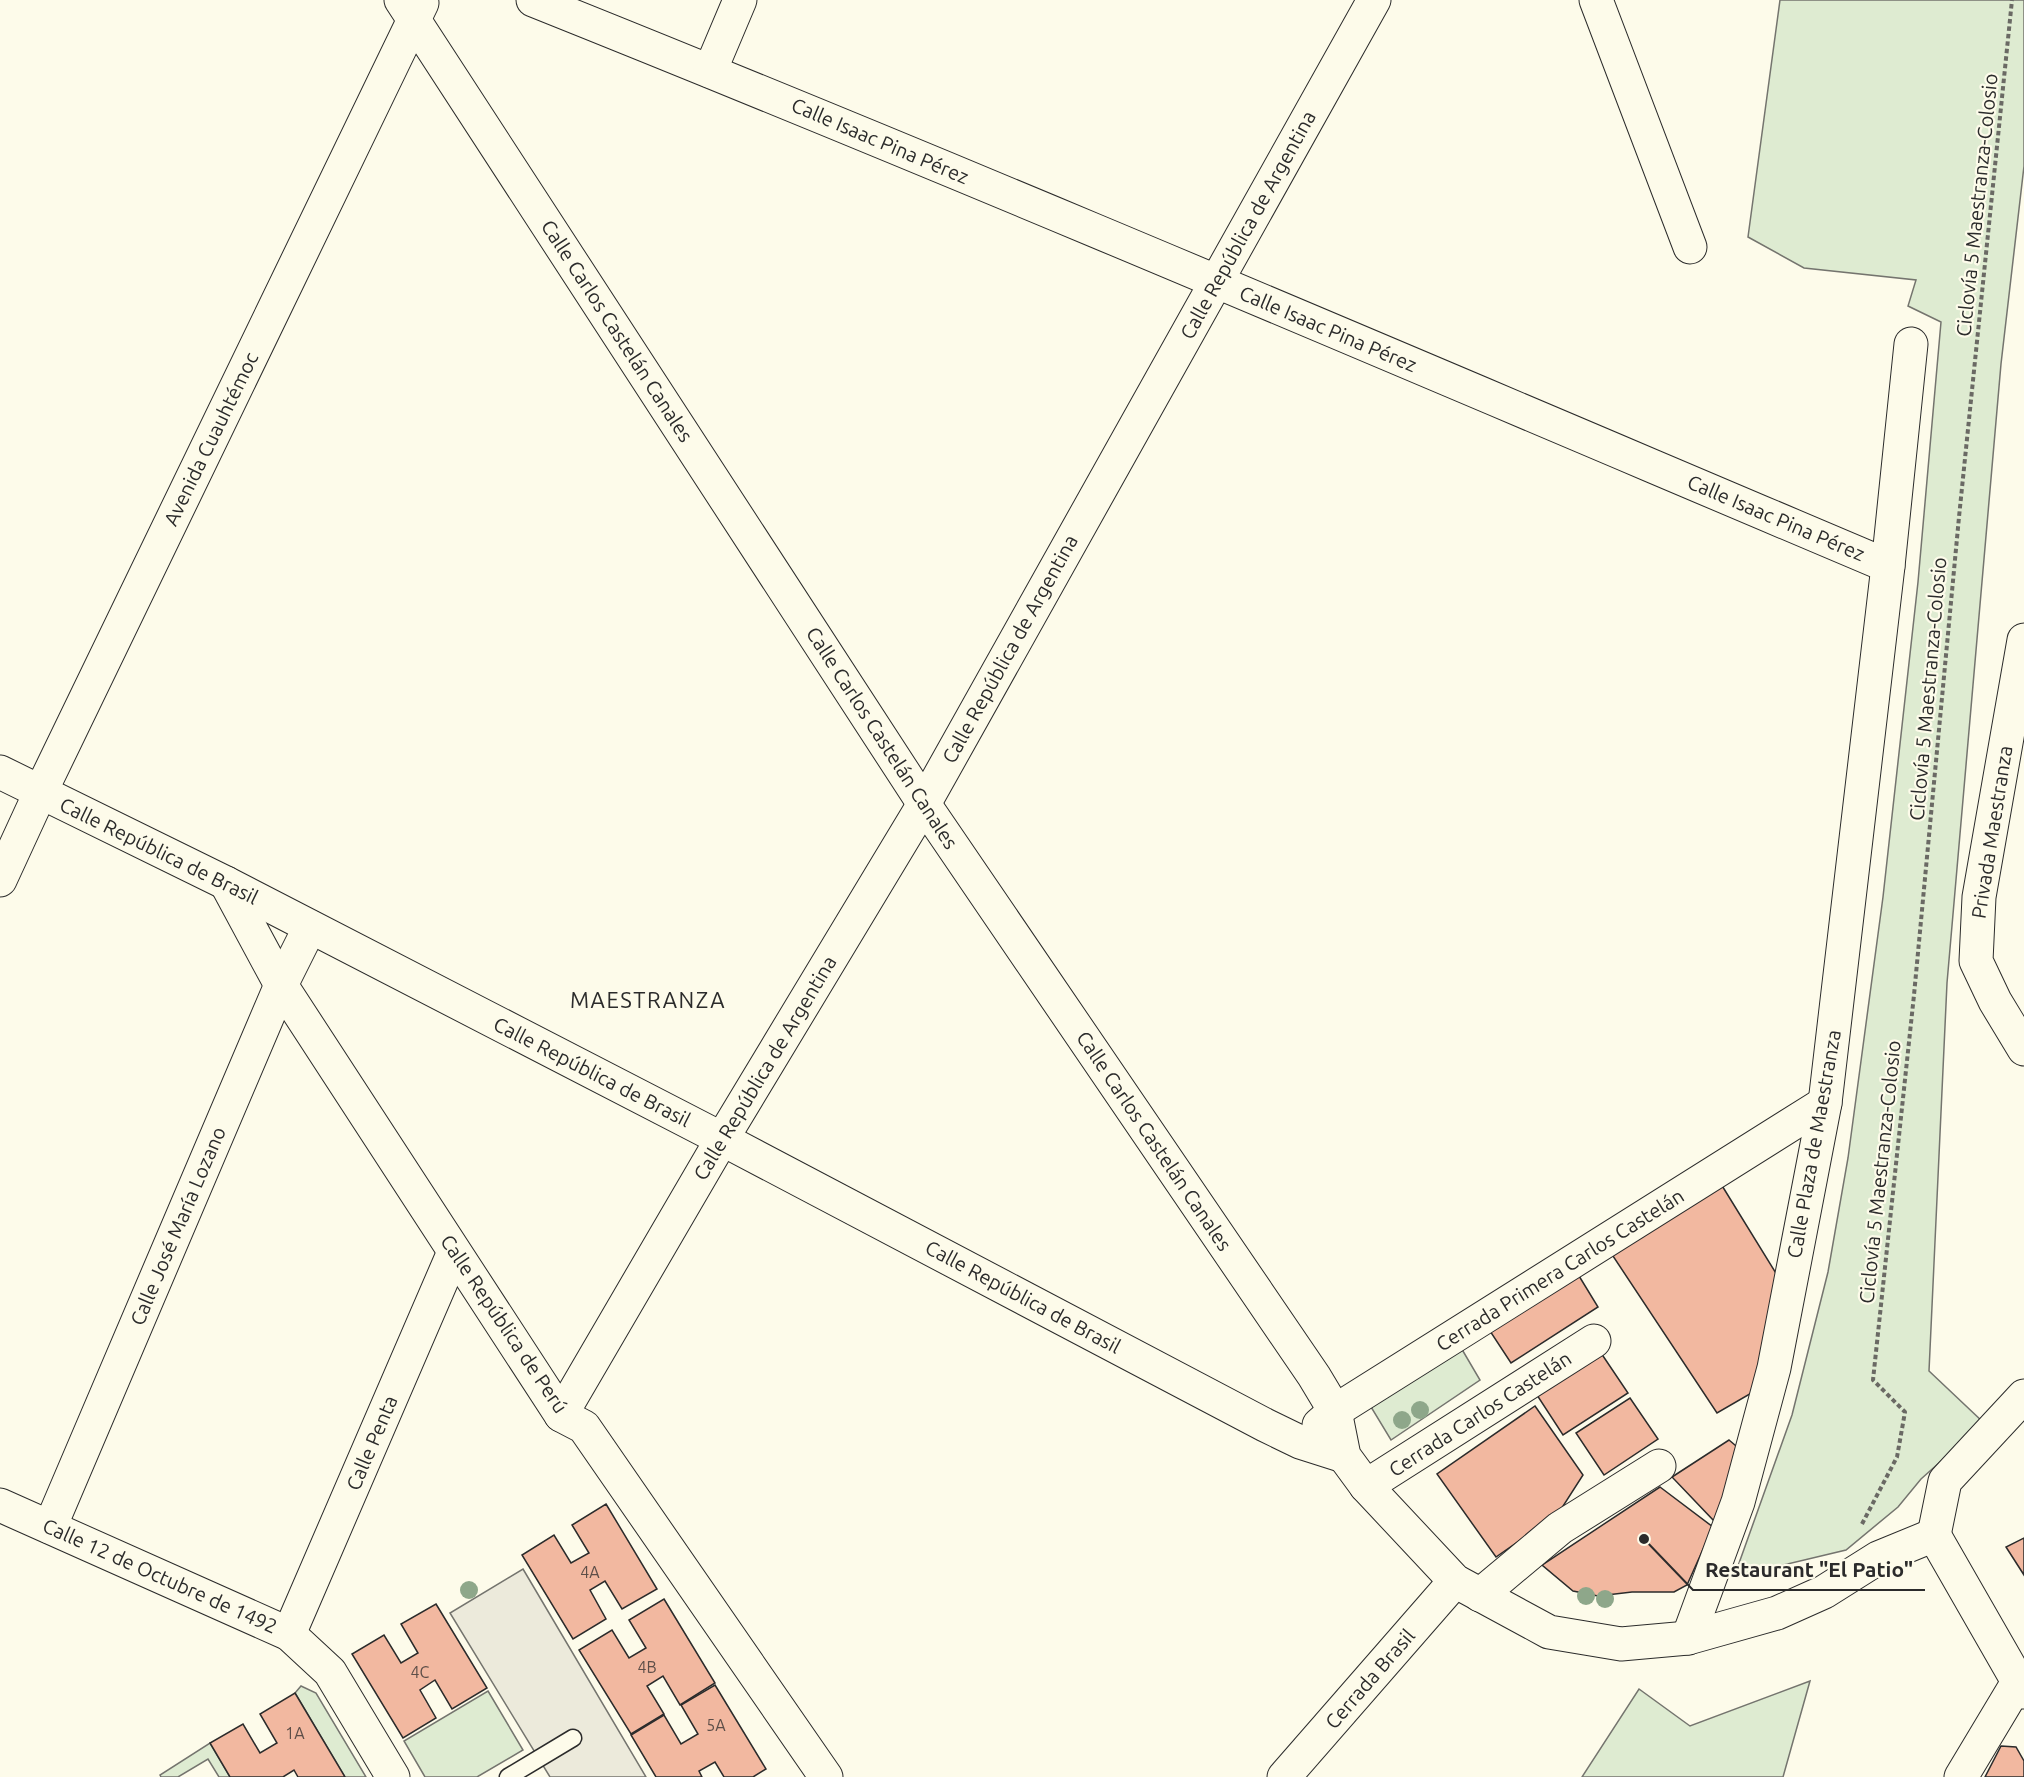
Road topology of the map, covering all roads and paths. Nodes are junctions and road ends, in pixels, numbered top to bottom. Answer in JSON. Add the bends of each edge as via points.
{"nodes":[{"id":1,"x":533,"y":0,"type":"edge"},
{"id":2,"x":740,"y":0,"type":"edge"},
{"id":3,"x":1374,"y":0,"type":"edge"},
{"id":4,"x":1596,"y":0,"type":"edge"},
{"id":5,"x":2012,"y":0,"type":"edge"},
{"id":6,"x":413,"y":6,"type":"edge"},
{"id":7,"x":710,"y":70,"type":"junction"},
{"id":8,"x":1690,"y":247,"type":"dead end"},
{"id":9,"x":1217,"y":282,"type":"junction"},
{"id":10,"x":1911,"y":344,"type":"dead end"},
{"id":11,"x":1888,"y":566,"type":"junction"},
{"id":12,"x":2024,"y":640,"type":"edge"},
{"id":13,"x":0,"y":772,"type":"edge"},
{"id":14,"x":41,"y":792,"type":"junction"},
{"id":15,"x":924,"y":804,"type":"junction"},
{"id":16,"x":0,"y":880,"type":"edge"},
{"id":17,"x":226,"y":883,"type":"junction"},
{"id":18,"x":310,"y":927,"type":"junction"},
{"id":19,"x":281,"y":985,"type":"junction"},
{"id":20,"x":2024,"y":1049,"type":"edge"},
{"id":21,"x":1825,"y":1103,"type":"junction"},
{"id":22,"x":722,"y":1139,"type":"junction"},
{"id":23,"x":454,"y":1252,"type":"junction"},
{"id":24,"x":1594,"y":1341,"type":"dead end"},
{"id":25,"x":2024,"y":1396,"type":"edge"},
{"id":26,"x":1335,"y":1411,"type":"junction"},
{"id":27,"x":561,"y":1415,"type":"junction"},
{"id":28,"x":1299,"y":1442,"type":"junction"},
{"id":29,"x":1344,"y":1456,"type":"junction"},
{"id":30,"x":1659,"y":1466,"type":"dead end"},
{"id":31,"x":1366,"y":1486,"type":"junction"},
{"id":32,"x":0,"y":1505,"type":"edge"},
{"id":33,"x":50,"y":1527,"type":"junction"},
{"id":34,"x":1857,"y":1534,"type":"dead end"},
{"id":35,"x":1934,"y":1535,"type":"junction"},
{"id":36,"x":1467,"y":1588,"type":"junction"},
{"id":37,"x":289,"y":1634,"type":"junction"},
{"id":38,"x":1688,"y":1638,"type":"junction"},
{"id":39,"x":2022,"y":1684,"type":"edge"},
{"id":40,"x":573,"y":1738,"type":"dead end"},
{"id":41,"x":393,"y":1777,"type":"edge"},
{"id":42,"x":508,"y":1777,"type":"edge"},
{"id":43,"x":826,"y":1777,"type":"edge"},
{"id":44,"x":1284,"y":1777,"type":"edge"},
{"id":45,"x":1961,"y":1777,"type":"edge"}],
"edges":[{"from":1,"to":7,"type":"street","name":"Calle Isaac Pina Pérez"},
{"from":2,"to":7,"type":"street"},
{"from":3,"to":9,"type":"street","name":"Calle República de Argentina"},
{"from":4,"to":8,"type":"street"},
{"from":5,"to":34,"type":"path","name":"Ciclovía 5 Maestranza-Colosio","via":[[1873,1380],[1905,1412],[1897,1457]]},
{"from":6,"to":14,"type":"street","name":"Avenida Cuauhtémoc"},
{"from":6,"to":15,"type":"street","name":"Calle Carlos Castelán Canales"},
{"from":7,"to":9,"type":"street","name":"Calle Isaac Pina Pérez"},
{"from":9,"to":11,"type":"street","name":"Calle Isaac Pina Pérez"},
{"from":9,"to":15,"type":"street","name":"Calle República de Argentina"},
{"from":10,"to":11,"type":"street","name":"Calle Plaza de Maestranza"},
{"from":11,"to":21,"type":"street","name":"Calle Plaza de Maestranza"},
{"from":12,"to":20,"type":"street","name":"Privada Maestranza","via":[[1979,897],[1976,961]]},
{"from":13,"to":14,"type":"street","name":"Calle República de Brasil"},
{"from":14,"to":16,"type":"street","name":"Avenida Cuauhtémoc"},
{"from":14,"to":17,"type":"street","name":"Calle República de Brasil"},
{"from":15,"to":22,"type":"street","name":"Calle República de Argentina"},
{"from":15,"to":26,"type":"street","name":"Calle Carlos Castelán Canales"},
{"from":17,"to":18,"type":"street","name":"Calle República de Brasil"},
{"from":17,"to":19,"type":"street","name":"Calle República de Perú"},
{"from":18,"to":19,"type":"street","name":"Calle José María Lozano"},
{"from":18,"to":22,"type":"street","name":"Calle República de Brasil"},
{"from":19,"to":23,"type":"street","name":"Calle República de Perú"},
{"from":19,"to":33,"type":"street","name":"Calle José María Lozano"},
{"from":21,"to":26,"type":"street","name":"Cerrada Primera Carlos Castelán"},
{"from":21,"to":38,"type":"street","name":"Calle Plaza de Maestranza","via":[[1774,1368],[1738,1502]]},
{"from":22,"to":27,"type":"street","name":"Calle República de Argentina"},
{"from":22,"to":28,"type":"street","name":"Calle República de Brasil"},
{"from":23,"to":27,"type":"street","name":"Calle República de Perú"},
{"from":23,"to":37,"type":"street","name":"Calle Penta"},
{"from":24,"to":31,"type":"street","name":"Cerrada Carlos Castelán"},
{"from":25,"to":35,"type":"street","via":[[1945,1481]]},
{"from":26,"to":28,"type":"street","name":"Cerrada Primera Carlos Castelán"},
{"from":26,"to":29,"type":"street","name":"Calle Carlos Castelán Canales"},
{"from":27,"to":43,"type":"street","name":"Calle República de Perú","via":[[584,1427]]},
{"from":28,"to":29,"type":"street"},
{"from":29,"to":31,"type":"street","name":"Calle Carlos Castelán Canales"},
{"from":30,"to":36,"type":"street","name":"Cerrada Brasil"},
{"from":31,"to":36,"type":"street","name":"Calle Carlos Castelán Canales"},
{"from":32,"to":33,"type":"street","name":"Calle 12 de Octubre de 1492"},
{"from":33,"to":37,"type":"street","name":"Calle 12 de Octubre de 1492"},
{"from":35,"to":38,"type":"street","name":"Calle Carlos Castelán Canales","via":[[1878,1558],[1824,1592],[1777,1613]]},
{"from":35,"to":39,"type":"street"},
{"from":36,"to":38,"type":"street","name":"Calle Carlos Castelán Canales","via":[[1549,1632],[1621,1644]]},
{"from":36,"to":44,"type":"street","name":"Cerrada Brasil"},
{"from":37,"to":41,"type":"street","name":"Calle 12 de Octubre de 1492","via":[[330,1672]]},
{"from":39,"to":45,"type":"street"},
{"from":40,"to":42,"type":"lane"}]}
